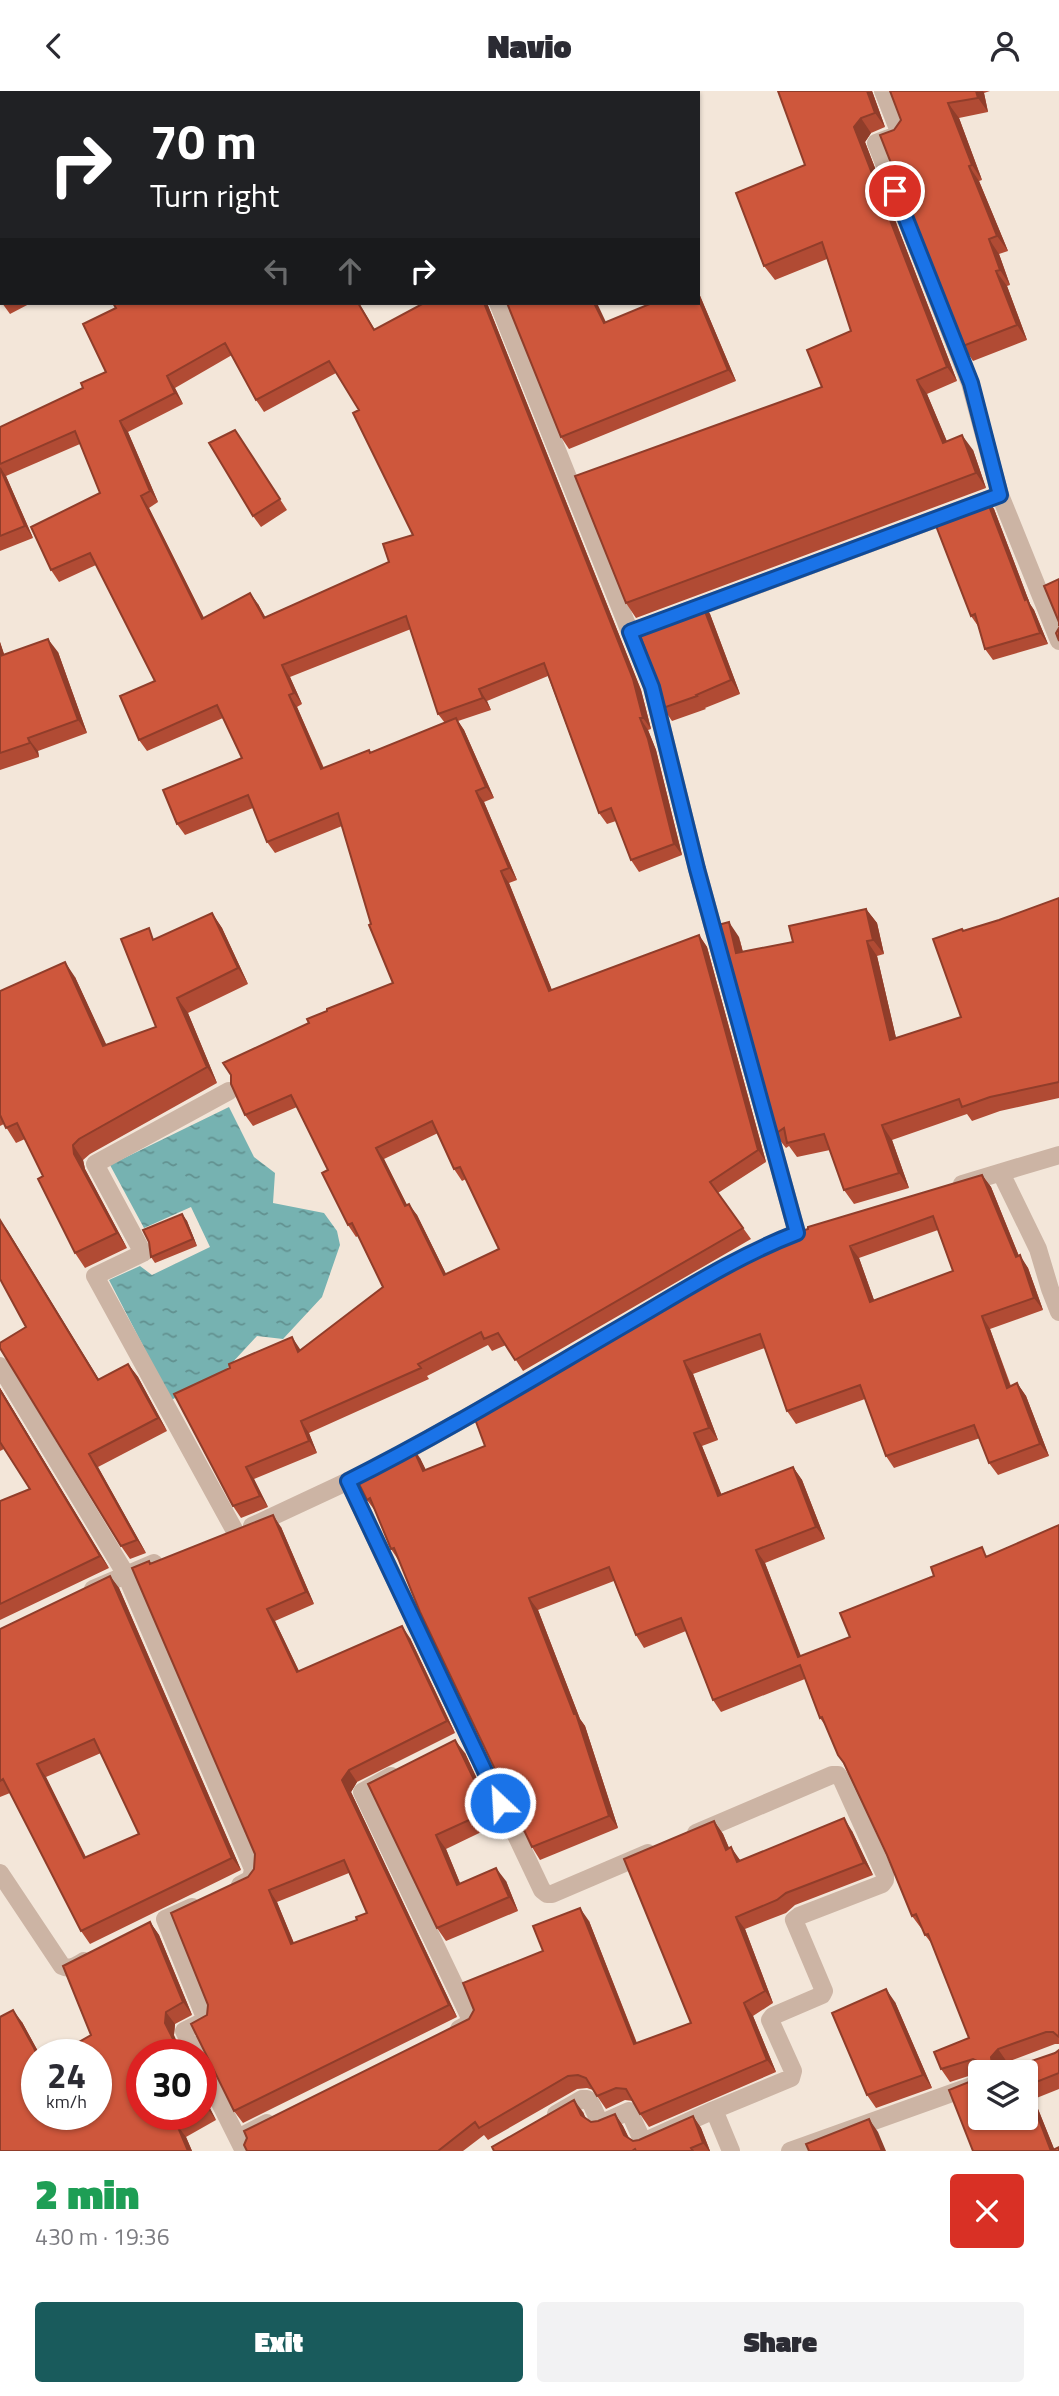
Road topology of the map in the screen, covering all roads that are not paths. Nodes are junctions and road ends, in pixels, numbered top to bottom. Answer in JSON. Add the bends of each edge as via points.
{"nodes":[{"id":1,"x":883,"y":91,"type":"edge"},
{"id":2,"x":499,"y":305,"type":"edge"},
{"id":3,"x":1000,"y":495,"type":"junction"},
{"id":4,"x":668,"y":618,"type":"edge"},
{"id":5,"x":1059,"y":641,"type":"edge"},
{"id":6,"x":229,"y":1091,"type":"edge"},
{"id":7,"x":1059,"y":1155,"type":"edge"},
{"id":8,"x":1001,"y":1173,"type":"junction"},
{"id":9,"x":950,"y":1188,"type":"edge"},
{"id":10,"x":798,"y":1233,"type":"edge"},
{"id":11,"x":1059,"y":1311,"type":"edge"},
{"id":12,"x":0,"y":1366,"type":"edge"},
{"id":13,"x":511,"y":1391,"type":"edge"},
{"id":14,"x":348,"y":1481,"type":"junction"},
{"id":15,"x":174,"y":1555,"type":"edge"},
{"id":16,"x":125,"y":1573,"type":"junction"},
{"id":17,"x":75,"y":1597,"type":"edge"},
{"id":18,"x":412,"y":1766,"type":"edge"},
{"id":19,"x":0,"y":1873,"type":"edge"},
{"id":20,"x":226,"y":1891,"type":"edge"},
{"id":21,"x":202,"y":1902,"type":"edge"},
{"id":22,"x":96,"y":1955,"type":"edge"},
{"id":23,"x":448,"y":2035,"type":"edge"},
{"id":24,"x":188,"y":2039,"type":"edge"},
{"id":25,"x":968,"y":2087,"type":"edge"},
{"id":26,"x":217,"y":2097,"type":"edge"},
{"id":27,"x":714,"y":2111,"type":"junction"},
{"id":28,"x":287,"y":2114,"type":"edge"},
{"id":29,"x":537,"y":2125,"type":"edge"},
{"id":30,"x":241,"y":2144,"type":"edge"},
{"id":31,"x":731,"y":2151,"type":"edge"},
{"id":32,"x":790,"y":2151,"type":"edge"}],
"edges":[{"from":1,"to":3,"type":"street","via":[[901,134],[876,143],[971,383]]},
{"from":2,"to":10,"type":"street","via":[[636,630]]},
{"from":3,"to":4,"type":"street"},
{"from":3,"to":5,"type":"street"},
{"from":6,"to":14,"type":"street","via":[[95,1164],[143,1253],[95,1276],[229,1535]]},
{"from":7,"to":8,"type":"street"},
{"from":8,"to":9,"type":"street"},
{"from":8,"to":11,"type":"street","via":[[1038,1249]]},
{"from":12,"to":16,"type":"street"},
{"from":13,"to":14,"type":"street","via":[[417,1447]]},
{"from":14,"to":27,"type":"street","via":[[464,1740],[547,1894],[832,1775],[842,1780],[885,1880],[794,1920],[824,1991],[769,2020],[793,2075]]},
{"from":15,"to":16,"type":"street"},
{"from":16,"to":17,"type":"street"},
{"from":16,"to":20,"type":"street","via":[[253,1869],[251,1879]]},
{"from":18,"to":23,"type":"street","via":[[362,1792],[472,2022]]},
{"from":19,"to":22,"type":"street","via":[[62,1966],[73,1968]]},
{"from":21,"to":24,"type":"street","via":[[159,1922],[206,2020],[184,2031]]},
{"from":25,"to":32,"type":"street"},
{"from":26,"to":30,"type":"street"},
{"from":27,"to":29,"type":"street","via":[[643,2142],[629,2111],[602,2123],[587,2099]]},
{"from":27,"to":31,"type":"street"},
{"from":28,"to":30,"type":"street"}]}
